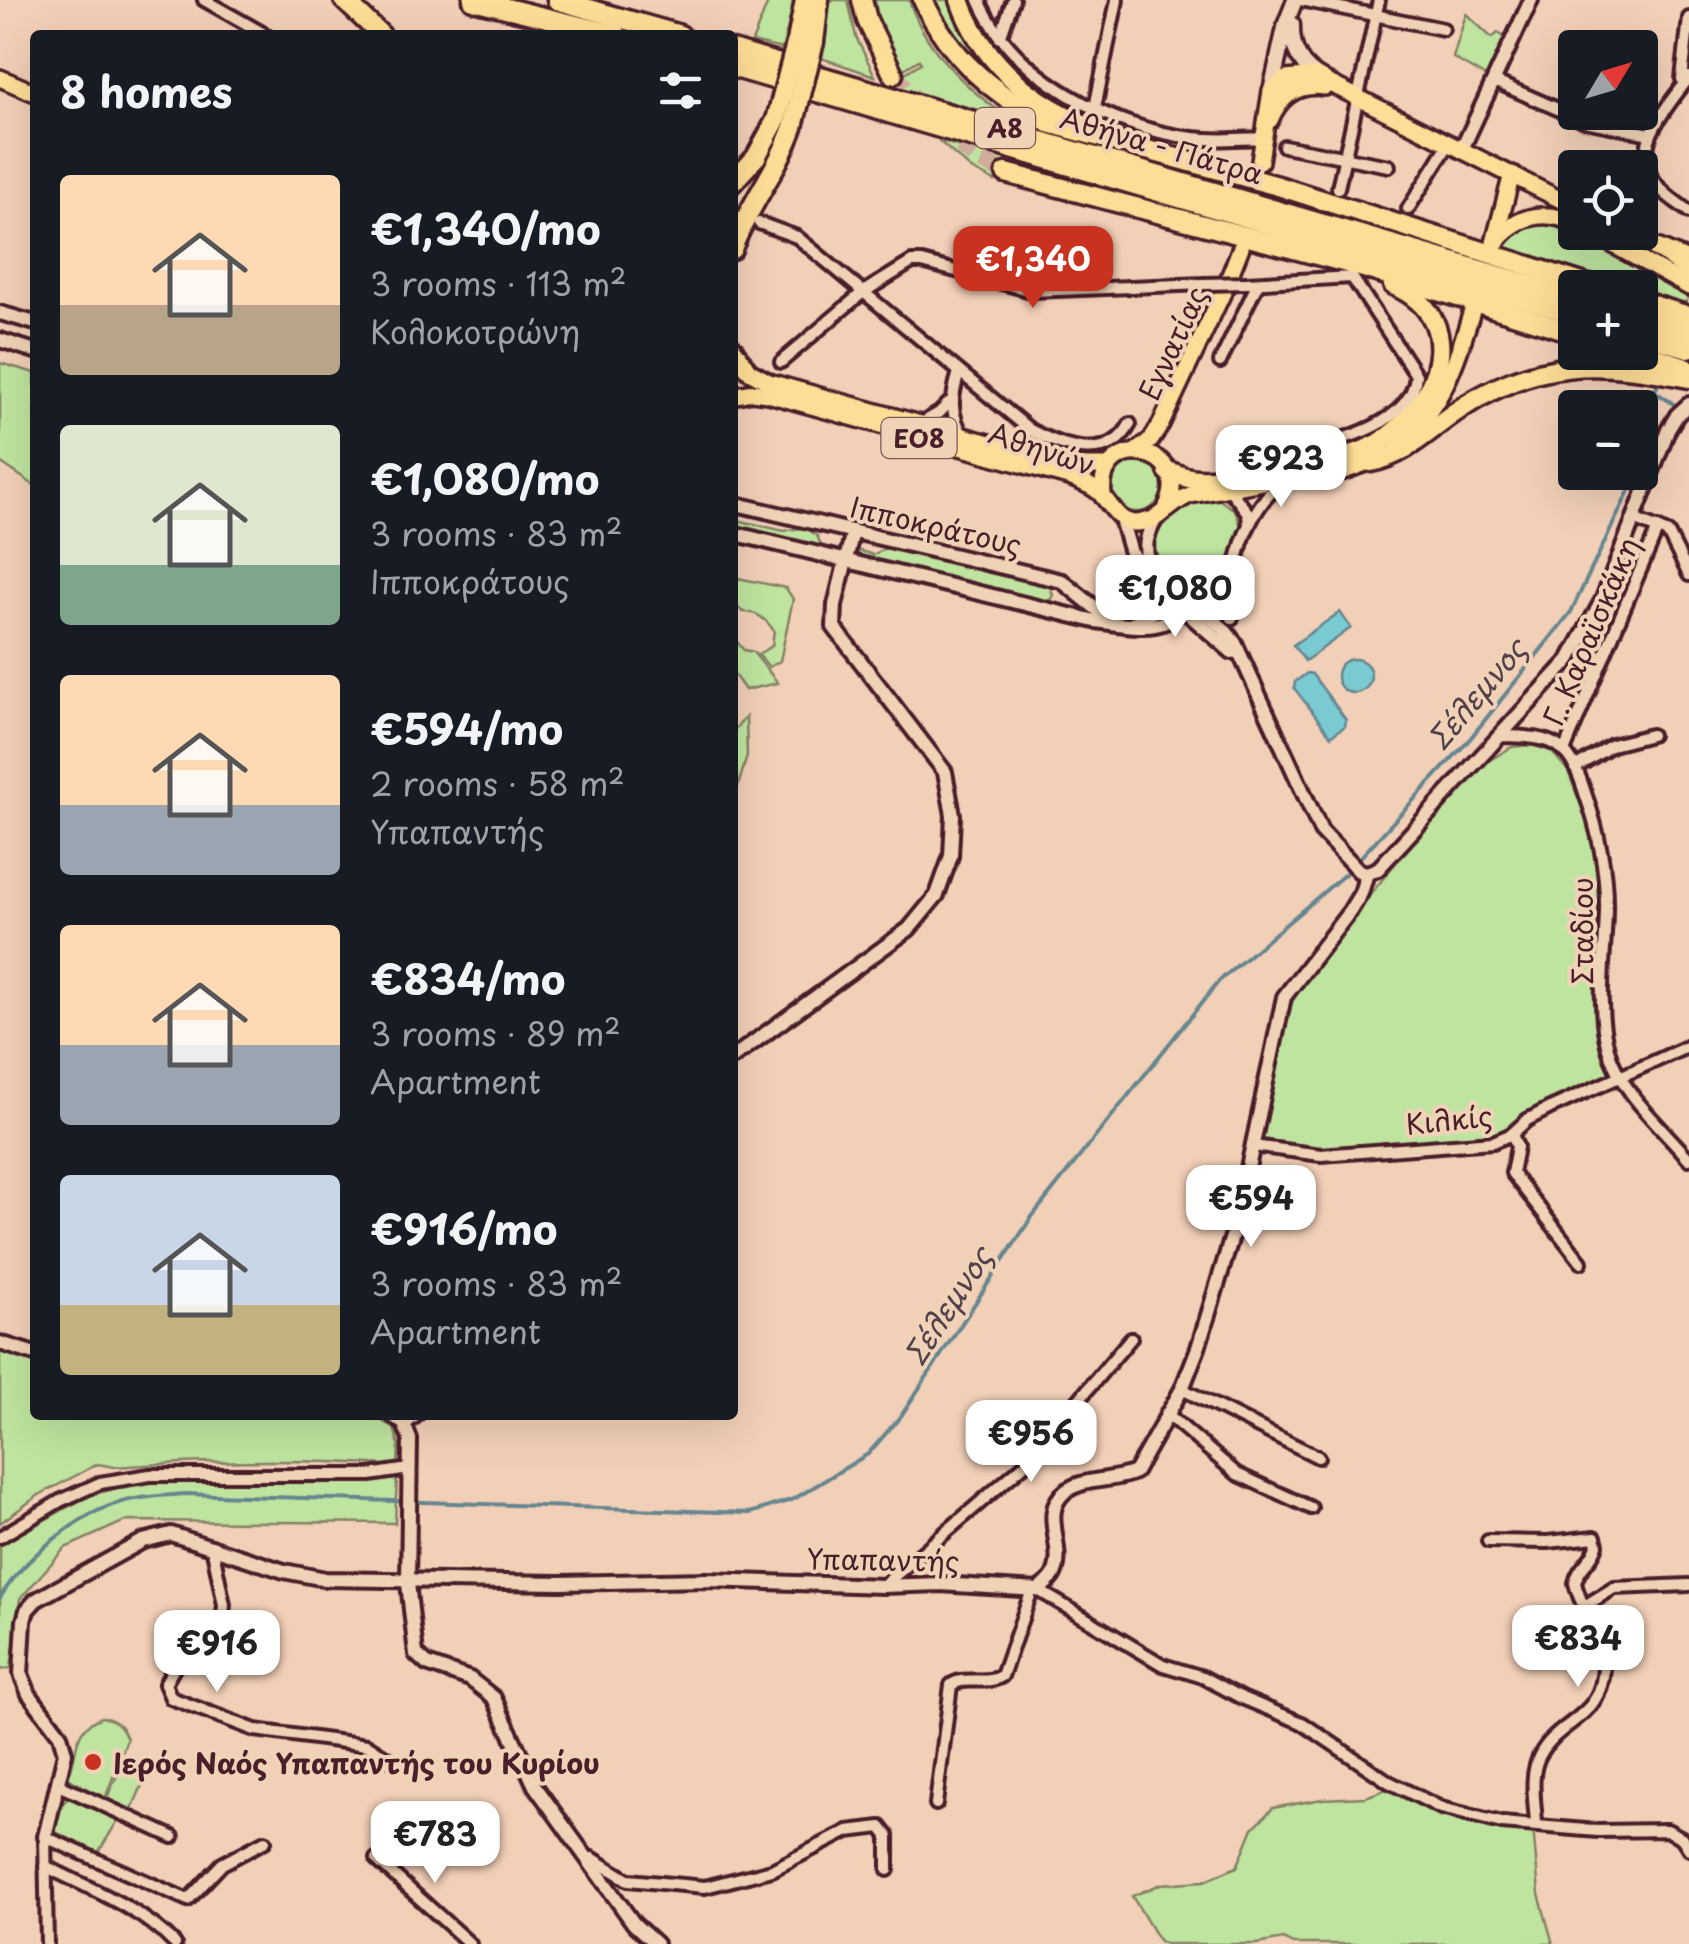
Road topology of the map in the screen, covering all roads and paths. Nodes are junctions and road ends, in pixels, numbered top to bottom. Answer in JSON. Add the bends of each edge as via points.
{"nodes":[{"id":1,"x":204,"y":0,"type":"edge"},
{"id":2,"x":344,"y":0,"type":"edge"},
{"id":3,"x":473,"y":0,"type":"edge"},
{"id":4,"x":556,"y":0,"type":"edge"},
{"id":5,"x":805,"y":0,"type":"edge"},
{"id":6,"x":819,"y":0,"type":"edge"},
{"id":7,"x":862,"y":0,"type":"edge"},
{"id":8,"x":922,"y":0,"type":"edge"},
{"id":9,"x":960,"y":0,"type":"edge"},
{"id":10,"x":979,"y":0,"type":"edge"},
{"id":11,"x":1012,"y":0,"type":"edge"},
{"id":12,"x":1118,"y":0,"type":"edge"},
{"id":13,"x":1297,"y":0,"type":"edge"},
{"id":14,"x":1379,"y":0,"type":"edge"},
{"id":15,"x":1531,"y":0,"type":"edge"},
{"id":16,"x":1376,"y":16,"type":"junction"},
{"id":17,"x":1689,"y":18,"type":"edge"},
{"id":18,"x":1443,"y":29,"type":"dead end"},
{"id":19,"x":257,"y":30,"type":"edge"},
{"id":20,"x":376,"y":30,"type":"edge"},
{"id":21,"x":596,"y":30,"type":"edge"},
{"id":22,"x":662,"y":30,"type":"edge"},
{"id":23,"x":1000,"y":38,"type":"junction"},
{"id":24,"x":806,"y":39,"type":"junction"},
{"id":25,"x":738,"y":52,"type":"edge"},
{"id":26,"x":738,"y":70,"type":"edge"},
{"id":27,"x":893,"y":74,"type":"tunnel mouth"},
{"id":28,"x":0,"y":78,"type":"edge"},
{"id":29,"x":1324,"y":79,"type":"junction"},
{"id":30,"x":1687,"y":80,"type":"edge"},
{"id":31,"x":1496,"y":82,"type":"junction"},
{"id":32,"x":30,"y":91,"type":"edge"},
{"id":33,"x":1270,"y":91,"type":"junction"},
{"id":34,"x":1342,"y":92,"type":"junction"},
{"id":35,"x":1358,"y":100,"type":"junction"},
{"id":36,"x":1096,"y":108,"type":"junction"},
{"id":37,"x":785,"y":123,"type":"junction"},
{"id":38,"x":1650,"y":134,"type":"junction"},
{"id":39,"x":1263,"y":138,"type":"junction"},
{"id":40,"x":1125,"y":143,"type":"junction"},
{"id":41,"x":1284,"y":146,"type":"dead end"},
{"id":42,"x":1456,"y":146,"type":"junction"},
{"id":43,"x":1345,"y":158,"type":"junction"},
{"id":44,"x":1260,"y":162,"type":"dead end"},
{"id":45,"x":1389,"y":166,"type":"dead end"},
{"id":46,"x":1006,"y":173,"type":"tunnel mouth"},
{"id":47,"x":1512,"y":174,"type":"junction"},
{"id":48,"x":738,"y":177,"type":"edge"},
{"id":49,"x":1338,"y":188,"type":"dead end"},
{"id":50,"x":1558,"y":198,"type":"edge"},
{"id":51,"x":1408,"y":208,"type":"dead end"},
{"id":52,"x":1689,"y":212,"type":"edge"},
{"id":53,"x":1558,"y":217,"type":"edge"},
{"id":54,"x":759,"y":222,"type":"dead end"},
{"id":55,"x":738,"y":234,"type":"edge"},
{"id":56,"x":1240,"y":246,"type":"dead end"},
{"id":57,"x":1622,"y":250,"type":"edge"},
{"id":58,"x":1658,"y":250,"type":"joint"},
{"id":59,"x":1689,"y":262,"type":"edge"},
{"id":60,"x":1348,"y":263,"type":"junction"},
{"id":61,"x":1689,"y":272,"type":"edge"},
{"id":62,"x":1558,"y":275,"type":"edge"},
{"id":63,"x":1253,"y":283,"type":"junction"},
{"id":64,"x":1689,"y":287,"type":"edge"},
{"id":65,"x":862,"y":293,"type":"junction"},
{"id":66,"x":1558,"y":293,"type":"edge"},
{"id":67,"x":1658,"y":307,"type":"edge"},
{"id":68,"x":1558,"y":309,"type":"edge"},
{"id":69,"x":1472,"y":312,"type":"dead end"},
{"id":70,"x":0,"y":313,"type":"edge"},
{"id":71,"x":1689,"y":316,"type":"edge"},
{"id":72,"x":30,"y":322,"type":"edge"},
{"id":73,"x":1658,"y":323,"type":"edge"},
{"id":74,"x":1558,"y":328,"type":"edge"},
{"id":75,"x":1689,"y":332,"type":"edge"},
{"id":76,"x":1658,"y":339,"type":"edge"},
{"id":77,"x":0,"y":340,"type":"edge"},
{"id":78,"x":1689,"y":348,"type":"edge"},
{"id":79,"x":30,"y":349,"type":"edge"},
{"id":80,"x":738,"y":356,"type":"edge"},
{"id":81,"x":1658,"y":358,"type":"edge"},
{"id":82,"x":781,"y":362,"type":"dead end"},
{"id":83,"x":1220,"y":362,"type":"dead end"},
{"id":84,"x":742,"y":363,"type":"junction"},
{"id":85,"x":1689,"y":368,"type":"edge"},
{"id":86,"x":959,"y":372,"type":"junction"},
{"id":87,"x":1689,"y":378,"type":"edge"},
{"id":88,"x":738,"y":386,"type":"edge"},
{"id":89,"x":738,"y":395,"type":"edge"},
{"id":90,"x":951,"y":401,"type":"junction"},
{"id":91,"x":1689,"y":404,"type":"edge"},
{"id":92,"x":1130,"y":424,"type":"dead end"},
{"id":93,"x":918,"y":425,"type":"junction"},
{"id":94,"x":964,"y":438,"type":"junction"},
{"id":95,"x":1262,"y":449,"type":"dead end"},
{"id":96,"x":1135,"y":452,"type":"junction"},
{"id":97,"x":1371,"y":462,"type":"junction"},
{"id":98,"x":1109,"y":466,"type":"junction"},
{"id":99,"x":1168,"y":470,"type":"junction"},
{"id":100,"x":1296,"y":476,"type":"junction"},
{"id":101,"x":1228,"y":489,"type":"junction"},
{"id":102,"x":1103,"y":496,"type":"junction"},
{"id":103,"x":738,"y":505,"type":"edge"},
{"id":104,"x":1162,"y":512,"type":"junction"},
{"id":105,"x":1121,"y":519,"type":"junction"},
{"id":106,"x":1636,"y":520,"type":"junction"},
{"id":107,"x":1249,"y":527,"type":"junction"},
{"id":108,"x":1658,"y":528,"type":"junction"},
{"id":109,"x":852,"y":531,"type":"junction"},
{"id":110,"x":738,"y":534,"type":"edge"},
{"id":111,"x":846,"y":560,"type":"junction"},
{"id":112,"x":1689,"y":575,"type":"edge"},
{"id":113,"x":1147,"y":578,"type":"junction"},
{"id":114,"x":1179,"y":603,"type":"junction"},
{"id":115,"x":1232,"y":618,"type":"dead end"},
{"id":116,"x":1146,"y":619,"type":"junction"},
{"id":117,"x":1122,"y":624,"type":"junction"},
{"id":118,"x":1651,"y":734,"type":"dead end"},
{"id":119,"x":1500,"y":736,"type":"junction"},
{"id":120,"x":1564,"y":752,"type":"junction"},
{"id":121,"x":1575,"y":768,"type":"junction"},
{"id":122,"x":1363,"y":872,"type":"junction"},
{"id":123,"x":1689,"y":1046,"type":"edge"},
{"id":124,"x":738,"y":1054,"type":"edge"},
{"id":125,"x":1622,"y":1078,"type":"junction"},
{"id":126,"x":1512,"y":1134,"type":"junction"},
{"id":127,"x":1253,"y":1146,"type":"junction"},
{"id":128,"x":1689,"y":1159,"type":"edge"},
{"id":129,"x":1581,"y":1262,"type":"dead end"},
{"id":130,"x":1132,"y":1338,"type":"dead end"},
{"id":131,"x":0,"y":1343,"type":"edge"},
{"id":132,"x":30,"y":1352,"type":"edge"},
{"id":133,"x":1182,"y":1389,"type":"junction"},
{"id":134,"x":1166,"y":1413,"type":"junction"},
{"id":135,"x":399,"y":1420,"type":"edge"},
{"id":136,"x":409,"y":1420,"type":"edge"},
{"id":137,"x":404,"y":1424,"type":"junction"},
{"id":138,"x":1318,"y":1457,"type":"dead end"},
{"id":139,"x":409,"y":1470,"type":"junction"},
{"id":140,"x":1311,"y":1508,"type":"dead end"},
{"id":141,"x":0,"y":1536,"type":"edge"},
{"id":142,"x":1488,"y":1542,"type":"dead end"},
{"id":143,"x":212,"y":1546,"type":"junction"},
{"id":144,"x":408,"y":1583,"type":"junction"},
{"id":145,"x":1689,"y":1585,"type":"edge"},
{"id":146,"x":883,"y":1586,"type":"junction"},
{"id":147,"x":1035,"y":1590,"type":"junction"},
{"id":148,"x":1583,"y":1606,"type":"junction"},
{"id":149,"x":392,"y":1761,"type":"dead end"},
{"id":150,"x":59,"y":1784,"type":"junction"},
{"id":151,"x":936,"y":1804,"type":"dead end"},
{"id":152,"x":1536,"y":1824,"type":"junction"},
{"id":153,"x":45,"y":1836,"type":"junction"},
{"id":154,"x":173,"y":1837,"type":"dead end"},
{"id":155,"x":264,"y":1841,"type":"dead end"},
{"id":156,"x":1689,"y":1849,"type":"edge"},
{"id":157,"x":588,"y":1859,"type":"junction"},
{"id":158,"x":376,"y":1860,"type":"dead end"},
{"id":159,"x":44,"y":1866,"type":"junction"},
{"id":160,"x":888,"y":1870,"type":"dead end"},
{"id":161,"x":47,"y":1944,"type":"edge"},
{"id":162,"x":175,"y":1944,"type":"edge"},
{"id":163,"x":470,"y":1944,"type":"edge"},
{"id":164,"x":656,"y":1944,"type":"edge"}],
"edges":[{"from":1,"to":19,"type":"street"},
{"from":2,"to":20,"type":"highway"},
{"from":3,"to":21,"type":"highway"},
{"from":4,"to":22,"type":"highway"},
{"from":5,"to":24,"type":"highway"},
{"from":6,"to":24,"type":"highway"},
{"from":7,"to":27,"type":"highway"},
{"from":8,"to":40,"type":"highway","via":[[950,47],[994,90],[1049,123]]},
{"from":9,"to":40,"type":"highway","via":[[984,46],[1020,86],[1058,113]]},
{"from":10,"to":23,"type":"street"},
{"from":11,"to":23,"type":"street"},
{"from":12,"to":36,"type":"street"},
{"from":13,"to":16,"type":"street"},
{"from":13,"to":29,"type":"main road","via":[[1294,47]]},
{"from":13,"to":33,"type":"main road"},
{"from":14,"to":16,"type":"street"},
{"from":15,"to":31,"type":"street"},
{"from":16,"to":18,"type":"street"},
{"from":16,"to":35,"type":"street"},
{"from":17,"to":30,"type":"street","via":[[1681,68]]},
{"from":23,"to":36,"type":"street","via":[[1053,87]]},
{"from":24,"to":37,"type":"highway","bridge":true},
{"from":25,"to":66,"type":"highway","name":"Αθήνα - Πάτρα","number":"Α8"},
{"from":26,"to":68,"type":"highway","name":"Αθήνα - Πάτρα","number":"Α8"},
{"from":28,"to":32,"type":"main road"},
{"from":29,"to":33,"type":"main road","via":[[1295,76]]},
{"from":29,"to":34,"type":"main road"},
{"from":30,"to":38,"type":"street"},
{"from":31,"to":38,"type":"street","via":[[1586,121]]},
{"from":31,"to":42,"type":"street"},
{"from":33,"to":39,"type":"main road"},
{"from":34,"to":35,"type":"main road"},
{"from":34,"to":39,"type":"main road","via":[[1313,85],[1295,90],[1275,108]]},
{"from":35,"to":42,"type":"main road"},
{"from":35,"to":43,"type":"street"},
{"from":36,"to":39,"type":"street","via":[[1189,138]]},
{"from":37,"to":48,"type":"highway"},
{"from":37,"to":55,"type":"highway","via":[[776,167]]},
{"from":38,"to":52,"type":"street","via":[[1652,177]]},
{"from":39,"to":44,"type":"main road"},
{"from":40,"to":62,"type":"highway"},
{"from":41,"to":43,"type":"street"},
{"from":42,"to":47,"type":"main road"},
{"from":42,"to":51,"type":"street"},
{"from":43,"to":45,"type":"street"},
{"from":43,"to":49,"type":"street"},
{"from":46,"to":60,"type":"highway"},
{"from":47,"to":50,"type":"main road"},
{"from":47,"to":53,"type":"main road","via":[[1493,248],[1508,228],[1530,216]]},
{"from":54,"to":65,"type":"street","via":[[797,237]]},
{"from":56,"to":96,"type":"main road","name":"Εγνατίας","via":[[1161,424]]},
{"from":57,"to":64,"type":"main road"},
{"from":58,"to":59,"type":"highway"},
{"from":58,"to":61,"type":"main road"},
{"from":60,"to":74,"type":"highway"},
{"from":60,"to":99,"type":"highway","via":[[1419,300],[1437,325],[1437,368],[1406,421],[1364,450],[1341,456],[1212,480]]},
{"from":63,"to":65,"type":"street","bridge":true,"via":[[1032,291],[912,262]]},
{"from":63,"to":83,"type":"street"},
{"from":63,"to":95,"type":"street","via":[[1352,277],[1416,375],[1394,413],[1368,430],[1273,457]]},
{"from":65,"to":82,"type":"street"},
{"from":65,"to":86,"type":"street"},
{"from":67,"to":71,"type":"highway"},
{"from":69,"to":97,"type":"main road","via":[[1437,405],[1403,441]]},
{"from":70,"to":72,"type":"street"},
{"from":73,"to":75,"type":"highway"},
{"from":76,"to":78,"type":"highway"},
{"from":77,"to":79,"type":"street"},
{"from":80,"to":84,"type":"main road"},
{"from":81,"to":85,"type":"highway"},
{"from":84,"to":88,"type":"main road","name":"Αθηνών","number":"ΕΟ8"},
{"from":84,"to":93,"type":"main road","name":"Αθηνών","number":"ΕΟ8","via":[[770,382]]},
{"from":86,"to":90,"type":"street"},
{"from":86,"to":92,"type":"street","via":[[1018,421],[1058,443],[1099,450]]},
{"from":87,"to":97,"type":"highway","via":[[1606,364],[1560,368],[1470,403],[1398,454]]},
{"from":89,"to":102,"type":"main road","name":"Αθηνών","number":"ΕΟ8","via":[[768,394],[1072,478]]},
{"from":90,"to":93,"type":"street"},
{"from":90,"to":94,"type":"street"},
{"from":91,"to":106,"type":"street","via":[[1676,415],[1658,453]]},
{"from":93,"to":94,"type":"main road","name":"Αθηνών","number":"ΕΟ8"},
{"from":94,"to":98,"type":"main road","name":"Αθηνών","number":"ΕΟ8","via":[[1072,466]]},
{"from":96,"to":98,"type":"main road","name":"Αθηνών"},
{"from":96,"to":99,"type":"main road","name":"Αθηνών"},
{"from":97,"to":100,"type":"main road"},
{"from":98,"to":102,"type":"main road","name":"Αθηνών"},
{"from":99,"to":104,"type":"main road","via":[[1173,485]]},
{"from":100,"to":101,"type":"main road"},
{"from":100,"to":107,"type":"street","via":[[1265,498]]},
{"from":101,"to":104,"type":"main road","via":[[1190,495]]},
{"from":101,"to":107,"type":"street","via":[[1248,512]]},
{"from":102,"to":105,"type":"main road","name":"Αθηνών","number":"ΕΟ8"},
{"from":103,"to":109,"type":"street","name":"Ιπποκράτους"},
{"from":104,"to":105,"type":"main road","via":[[1140,523]]},
{"from":104,"to":114,"type":"street","via":[[1145,552]]},
{"from":105,"to":113,"type":"street"},
{"from":106,"to":108,"type":"street"},
{"from":106,"to":119,"type":"street","via":[[1579,646]]},
{"from":107,"to":115,"type":"street","via":[[1230,593]]},
{"from":108,"to":112,"type":"street","via":[[1674,540]]},
{"from":108,"to":120,"type":"street","name":"Γ. Καραϊσκάκη"},
{"from":109,"to":111,"type":"street"},
{"from":109,"to":117,"type":"street","name":"Ιπποκράτους","via":[[1062,581]]},
{"from":110,"to":111,"type":"street","name":"Ιπποκράτους"},
{"from":111,"to":117,"type":"street","name":"Ιπποκράτους"},
{"from":111,"to":124,"type":"street","via":[[834,627],[945,772],[953,816],[950,856],[937,894],[910,929]]},
{"from":113,"to":114,"type":"street"},
{"from":113,"to":116,"type":"street"},
{"from":114,"to":116,"type":"street"},
{"from":114,"to":117,"type":"street","name":"Ιπποκράτους","via":[[1160,624]]},
{"from":114,"to":122,"type":"street","via":[[1224,629],[1321,830]]},
{"from":116,"to":117,"type":"street"},
{"from":118,"to":121,"type":"street","via":[[1612,745]]},
{"from":119,"to":120,"type":"street","via":[[1541,740]]},
{"from":119,"to":122,"type":"street","via":[[1378,869]]},
{"from":120,"to":121,"type":"street","name":"Σταδίου"},
{"from":121,"to":125,"type":"street","name":"Σταδίου","via":[[1604,860],[1603,1020]]},
{"from":122,"to":127,"type":"street","via":[[1350,911],[1284,997]]},
{"from":123,"to":125,"type":"street","name":"Κιλκίς"},
{"from":125,"to":126,"type":"street","name":"Κιλκίς","via":[[1550,1108]]},
{"from":125,"to":128,"type":"street","name":"Σταδίου"},
{"from":126,"to":127,"type":"street","name":"Κιλκίς","via":[[1492,1142],[1321,1155]]},
{"from":126,"to":129,"type":"street","via":[[1512,1172]]},
{"from":127,"to":133,"type":"street","via":[[1233,1236]]},
{"from":130,"to":146,"type":"street","via":[[1024,1465]]},
{"from":131,"to":132,"type":"street"},
{"from":133,"to":134,"type":"street"},
{"from":133,"to":138,"type":"street"},
{"from":134,"to":140,"type":"street","via":[[1238,1474]]},
{"from":134,"to":147,"type":"street","via":[[1134,1472],[1060,1496],[1053,1515],[1056,1570]]},
{"from":135,"to":137,"type":"street"},
{"from":136,"to":137,"type":"street"},
{"from":137,"to":139,"type":"street"},
{"from":139,"to":141,"type":"street","via":[[370,1476],[150,1474],[100,1483]]},
{"from":139,"to":144,"type":"street"},
{"from":142,"to":148,"type":"street","via":[[1595,1537],[1596,1553],[1575,1584]]},
{"from":143,"to":144,"type":"street","name":"Υπαπαντής","via":[[312,1577]]},
{"from":143,"to":149,"type":"street","via":[[222,1625],[176,1664],[165,1684],[171,1698],[254,1730],[367,1745]]},
{"from":143,"to":150,"type":"street","name":"Υπαπαντής","via":[[155,1536],[27,1610],[22,1674],[64,1746]]},
{"from":144,"to":146,"type":"street","name":"Υπαπαντής"},
{"from":144,"to":157,"type":"street","via":[[416,1654],[494,1698],[518,1756]]},
{"from":145,"to":148,"type":"street","via":[[1614,1588]]},
{"from":146,"to":147,"type":"street","name":"Υπαπαντής"},
{"from":147,"to":151,"type":"street","via":[[1002,1676],[951,1685]]},
{"from":147,"to":152,"type":"street","via":[[1163,1665],[1302,1723],[1412,1794],[1467,1816]]},
{"from":148,"to":152,"type":"street","via":[[1601,1643],[1601,1682],[1586,1712],[1539,1756]]},
{"from":150,"to":153,"type":"street","name":"Υπαπαντής"},
{"from":150,"to":154,"type":"street"},
{"from":152,"to":156,"type":"street","via":[[1668,1830]]},
{"from":153,"to":155,"type":"street","via":[[188,1900],[222,1864]]},
{"from":153,"to":159,"type":"street","name":"Υπαπαντής"},
{"from":157,"to":160,"type":"street","via":[[628,1880],[705,1887],[772,1870],[848,1831],[880,1826],[888,1836]]},
{"from":157,"to":164,"type":"street"},
{"from":158,"to":163,"type":"street"},
{"from":159,"to":161,"type":"street","name":"Υπαπαντής"},
{"from":159,"to":162,"type":"street","via":[[118,1904]]}]}
